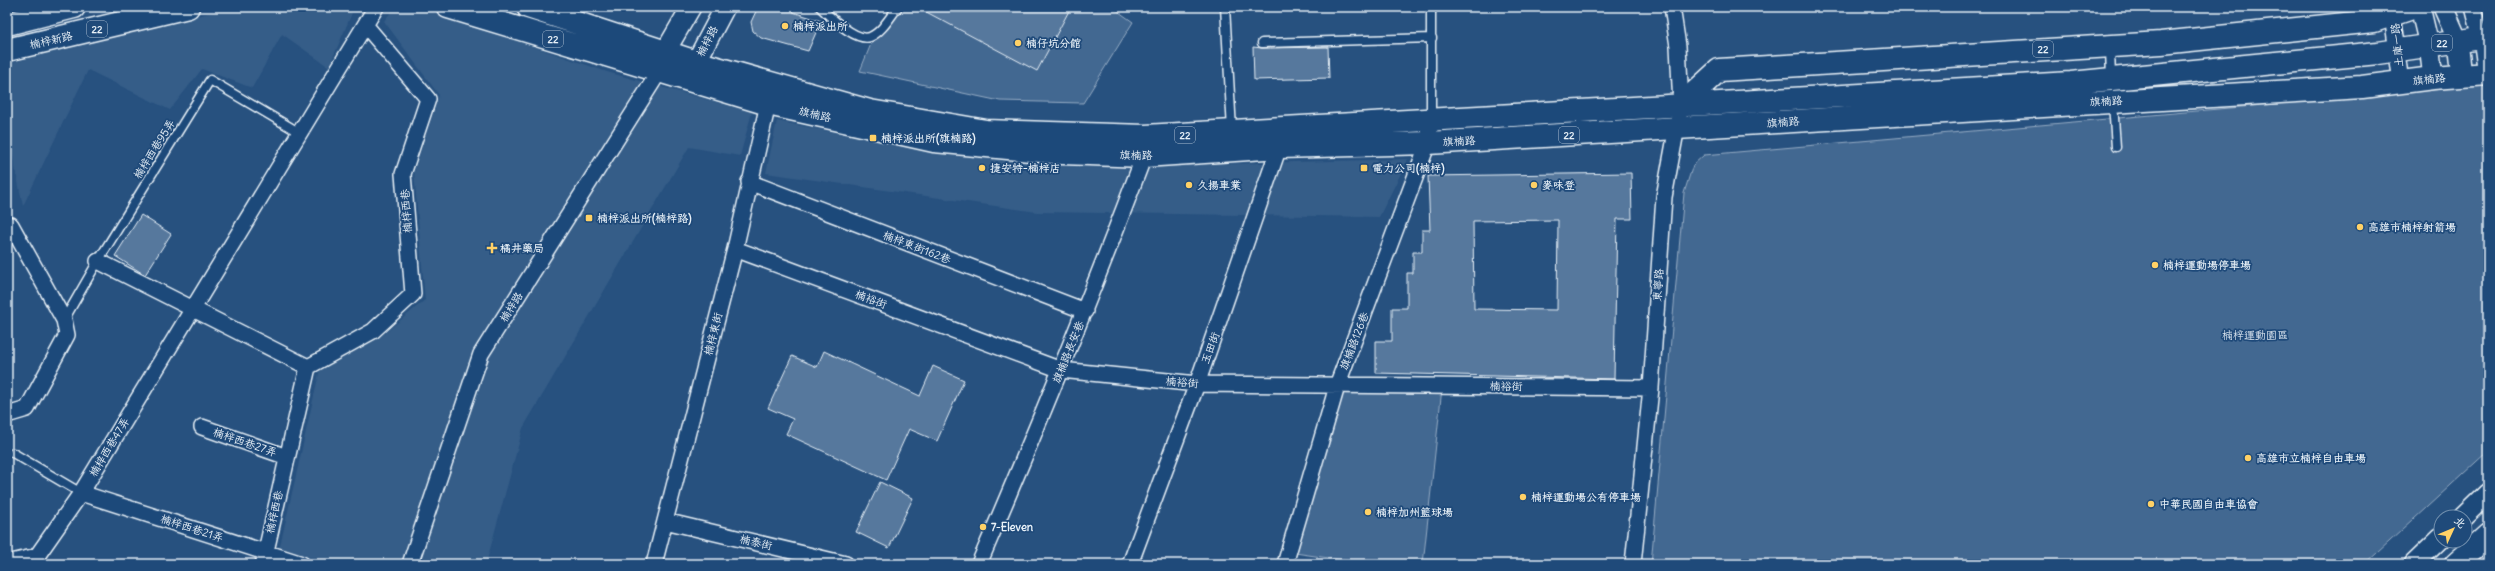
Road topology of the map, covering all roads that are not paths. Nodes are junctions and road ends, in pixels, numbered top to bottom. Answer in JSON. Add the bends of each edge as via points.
{"nodes":[{"id":1,"x":188,"y":7,"type":"edge"},
{"id":2,"x":376,"y":7,"type":"edge"},
{"id":3,"x":448,"y":7,"type":"edge"},
{"id":4,"x":528,"y":7,"type":"edge"},
{"id":5,"x":691,"y":7,"type":"edge"},
{"id":6,"x":725,"y":7,"type":"edge"},
{"id":7,"x":820,"y":7,"type":"edge"},
{"id":8,"x":898,"y":7,"type":"edge"},
{"id":9,"x":1225,"y":7,"type":"edge"},
{"id":10,"x":1431,"y":7,"type":"edge"},
{"id":11,"x":1672,"y":7,"type":"edge"},
{"id":12,"x":2415,"y":7,"type":"edge"},
{"id":13,"x":2420,"y":7,"type":"edge"},
{"id":14,"x":2443,"y":7,"type":"edge"},
{"id":15,"x":2473,"y":7,"type":"edge"},
{"id":16,"x":69,"y":8,"type":"edge"},
{"id":17,"x":2392,"y":11,"type":"edge"},
{"id":18,"x":7,"y":24,"type":"edge"},
{"id":19,"x":366,"y":26,"type":"junction"},
{"id":20,"x":2485,"y":37,"type":"edge"},
{"id":21,"x":1432,"y":38,"type":"junction"},
{"id":22,"x":2458,"y":41,"type":"junction"},
{"id":23,"x":1262,"y":43,"type":"dead end"},
{"id":24,"x":2429,"y":45,"type":"junction"},
{"id":25,"x":2110,"y":46,"type":"junction"},
{"id":26,"x":2397,"y":49,"type":"junction"},
{"id":27,"x":7,"y":50,"type":"edge"},
{"id":28,"x":662,"y":62,"type":"junction"},
{"id":29,"x":696,"y":62,"type":"junction"},
{"id":30,"x":2487,"y":74,"type":"edge"},
{"id":31,"x":2462,"y":76,"type":"junction"},
{"id":32,"x":2433,"y":78,"type":"junction"},
{"id":33,"x":2401,"y":83,"type":"junction"},
{"id":34,"x":2112,"y":90,"type":"junction"},
{"id":35,"x":768,"y":104,"type":"junction"},
{"id":36,"x":1681,"y":105,"type":"junction"},
{"id":37,"x":1430,"y":121,"type":"junction"},
{"id":38,"x":1676,"y":128,"type":"junction"},
{"id":39,"x":300,"y":133,"type":"junction"},
{"id":40,"x":1232,"y":133,"type":"junction"},
{"id":41,"x":1279,"y":138,"type":"junction"},
{"id":42,"x":1428,"y":143,"type":"junction"},
{"id":43,"x":1144,"y":146,"type":"junction"},
{"id":44,"x":2116,"y":147,"type":"dead end"},
{"id":45,"x":749,"y":182,"type":"junction"},
{"id":46,"x":7,"y":226,"type":"edge"},
{"id":47,"x":735,"y":249,"type":"junction"},
{"id":48,"x":98,"y":261,"type":"junction"},
{"id":49,"x":192,"y":308,"type":"junction"},
{"id":50,"x":1085,"y":311,"type":"junction"},
{"id":51,"x":64,"y":320,"type":"junction"},
{"id":52,"x":308,"y":367,"type":"junction"},
{"id":53,"x":1062,"y":370,"type":"junction"},
{"id":54,"x":1338,"y":383,"type":"junction"},
{"id":55,"x":1197,"y":384,"type":"junction"},
{"id":56,"x":1651,"y":388,"type":"junction"},
{"id":57,"x":7,"y":415,"type":"edge"},
{"id":58,"x":202,"y":427,"type":"dead end"},
{"id":59,"x":13,"y":454,"type":"dead end"},
{"id":60,"x":287,"y":457,"type":"junction"},
{"id":61,"x":81,"y":493,"type":"junction"},
{"id":62,"x":2488,"y":493,"type":"edge"},
{"id":63,"x":2471,"y":509,"type":"edge"},
{"id":64,"x":665,"y":521,"type":"junction"},
{"id":65,"x":2488,"y":535,"type":"edge"},
{"id":66,"x":2433,"y":546,"type":"edge"},
{"id":67,"x":264,"y":558,"type":"edge"},
{"id":68,"x":38,"y":560,"type":"edge"},
{"id":69,"x":7,"y":563,"type":"edge"},
{"id":70,"x":302,"y":564,"type":"edge"},
{"id":71,"x":410,"y":564,"type":"edge"},
{"id":72,"x":654,"y":564,"type":"edge"},
{"id":73,"x":846,"y":564,"type":"edge"},
{"id":74,"x":979,"y":564,"type":"edge"},
{"id":75,"x":1130,"y":564,"type":"edge"},
{"id":76,"x":1285,"y":564,"type":"edge"},
{"id":77,"x":1633,"y":564,"type":"edge"},
{"id":78,"x":2414,"y":564,"type":"edge"},
{"id":79,"x":2456,"y":564,"type":"edge"}],
"edges":[{"from":1,"to":27,"type":"main road","name":"楠梓新路","number":"22"},
{"from":2,"to":19,"type":"street"},
{"from":3,"to":28,"type":"main road","name":"旗楠路","number":"22"},
{"from":4,"to":28,"type":"main road","name":"旗楠路","number":"22"},
{"from":5,"to":28,"type":"street","name":"楠梓路"},
{"from":6,"to":29,"type":"street","name":"楠梓路"},
{"from":7,"to":8,"type":"lane","via":[[850,32],[862,37],[869,37],[881,28]]},
{"from":9,"to":40,"type":"lane"},
{"from":10,"to":21,"type":"lane"},
{"from":11,"to":36,"type":"street","name":"東寧路","via":[[1678,46]]},
{"from":12,"to":17,"type":"main road","number":"22"},
{"from":13,"to":24,"type":"street"},
{"from":14,"to":22,"type":"street"},
{"from":15,"to":20,"type":"street"},
{"from":16,"to":18,"type":"main road"},
{"from":17,"to":25,"type":"main road","number":"22","via":[[2374,21]]},
{"from":17,"to":26,"type":"street","name":"土庫一路"},
{"from":19,"to":39,"type":"street"},
{"from":19,"to":52,"type":"street","name":"楠梓西巷","via":[[428,100],[404,174],[413,294],[373,331]]},
{"from":20,"to":22,"type":"main road","name":"旗楠路","number":"22"},
{"from":20,"to":30,"type":"street"},
{"from":21,"to":23,"type":"lane"},
{"from":21,"to":37,"type":"lane"},
{"from":22,"to":24,"type":"main road","name":"旗楠路","number":"22"},
{"from":22,"to":31,"type":"street"},
{"from":24,"to":26,"type":"main road","name":"旗楠路","number":"22"},
{"from":24,"to":32,"type":"street"},
{"from":25,"to":34,"type":"lane"},
{"from":25,"to":36,"type":"main road","number":"22","via":[[1719,70]]},
{"from":26,"to":33,"type":"street","name":"土庫一路"},
{"from":26,"to":34,"type":"main road","name":"旗楠路","number":"22"},
{"from":28,"to":29,"type":"main road","name":"旗楠路","number":"22"},
{"from":28,"to":35,"type":"main road","name":"旗楠路","number":"22"},
{"from":28,"to":71,"type":"street","name":"楠梓路","via":[[481,354]]},
{"from":29,"to":43,"type":"main road","name":"旗楠路","number":"22","via":[[870,111],[986,131]]},
{"from":30,"to":31,"type":"main road","name":"旗楠路","number":"22"},
{"from":31,"to":32,"type":"main road","name":"旗楠路","number":"22"},
{"from":32,"to":33,"type":"main road","name":"旗楠路","number":"22"},
{"from":33,"to":34,"type":"main road","name":"旗楠路","number":"22","via":[[2362,87]]},
{"from":34,"to":36,"type":"main road","name":"旗楠路","number":"22"},
{"from":34,"to":38,"type":"main road","name":"旗楠路","number":"22"},
{"from":34,"to":44,"type":"lane"},
{"from":35,"to":43,"type":"main road","name":"旗楠路","number":"22","via":[[934,141],[1062,153]]},
{"from":35,"to":45,"type":"street","name":"楠梓東街"},
{"from":36,"to":37,"type":"main road","name":"旗楠路","number":"22"},
{"from":36,"to":38,"type":"street","name":"東寧路"},
{"from":37,"to":41,"type":"main road","name":"旗楠路","number":"22"},
{"from":37,"to":42,"type":"street","name":"旗楠路126巷"},
{"from":38,"to":42,"type":"main road","name":"旗楠路","number":"22"},
{"from":38,"to":56,"type":"street","name":"東寧路","via":[[1664,197]]},
{"from":39,"to":48,"type":"lane","name":"楠梓西巷95弄","via":[[210,80]]},
{"from":39,"to":49,"type":"street"},
{"from":40,"to":41,"type":"main road","name":"旗楠路","number":"22"},
{"from":40,"to":43,"type":"main road","name":"旗楠路","number":"22"},
{"from":41,"to":42,"type":"main road","name":"旗楠路","number":"22"},
{"from":41,"to":43,"type":"main road","name":"旗楠路","number":"22"},
{"from":41,"to":55,"type":"street","name":"玉田街"},
{"from":42,"to":54,"type":"street","name":"旗楠路126巷"},
{"from":43,"to":50,"type":"street","name":"旗楠路長安巷"},
{"from":45,"to":47,"type":"street","name":"楠梓東街"},
{"from":45,"to":50,"type":"street","name":"楠梓東街162巷"},
{"from":46,"to":51,"type":"street","via":[[11,225]]},
{"from":47,"to":53,"type":"street","name":"楠裕街"},
{"from":47,"to":64,"type":"street","name":"楠梓東街"},
{"from":48,"to":49,"type":"street"},
{"from":48,"to":51,"type":"lane","name":"楠梓西巷95弄"},
{"from":49,"to":52,"type":"street"},
{"from":49,"to":61,"type":"street","name":"楠梓西巷47弄"},
{"from":50,"to":53,"type":"street","name":"旗楠路長安巷"},
{"from":51,"to":57,"type":"street","via":[[68,335],[27,409]]},
{"from":52,"to":60,"type":"street","name":"楠梓西巷"},
{"from":53,"to":55,"type":"street","name":"楠裕街"},
{"from":53,"to":74,"type":"street","name":"旗楠路長安巷"},
{"from":54,"to":55,"type":"street","name":"楠裕街"},
{"from":54,"to":56,"type":"street","name":"楠裕街"},
{"from":54,"to":76,"type":"street","name":"旗楠路126巷"},
{"from":55,"to":75,"type":"street","name":"玉田街"},
{"from":56,"to":77,"type":"street","name":"東寧路"},
{"from":58,"to":60,"type":"street","name":"楠梓西巷27弄"},
{"from":59,"to":61,"type":"lane"},
{"from":60,"to":67,"type":"street","name":"楠梓西巷"},
{"from":61,"to":67,"type":"street","name":"楠梓西巷21弄"},
{"from":61,"to":68,"type":"street","name":"楠梓西巷47弄"},
{"from":62,"to":63,"type":"street"},
{"from":64,"to":72,"type":"street","name":"楠梓東街"},
{"from":64,"to":73,"type":"street","name":"楠泰街"},
{"from":65,"to":79,"type":"main road"},
{"from":66,"to":78,"type":"street"},
{"from":67,"to":70,"type":"street","name":"楠梓西巷21弄"},
{"from":68,"to":69,"type":"street","name":"楠梓西巷47弄"}]}
